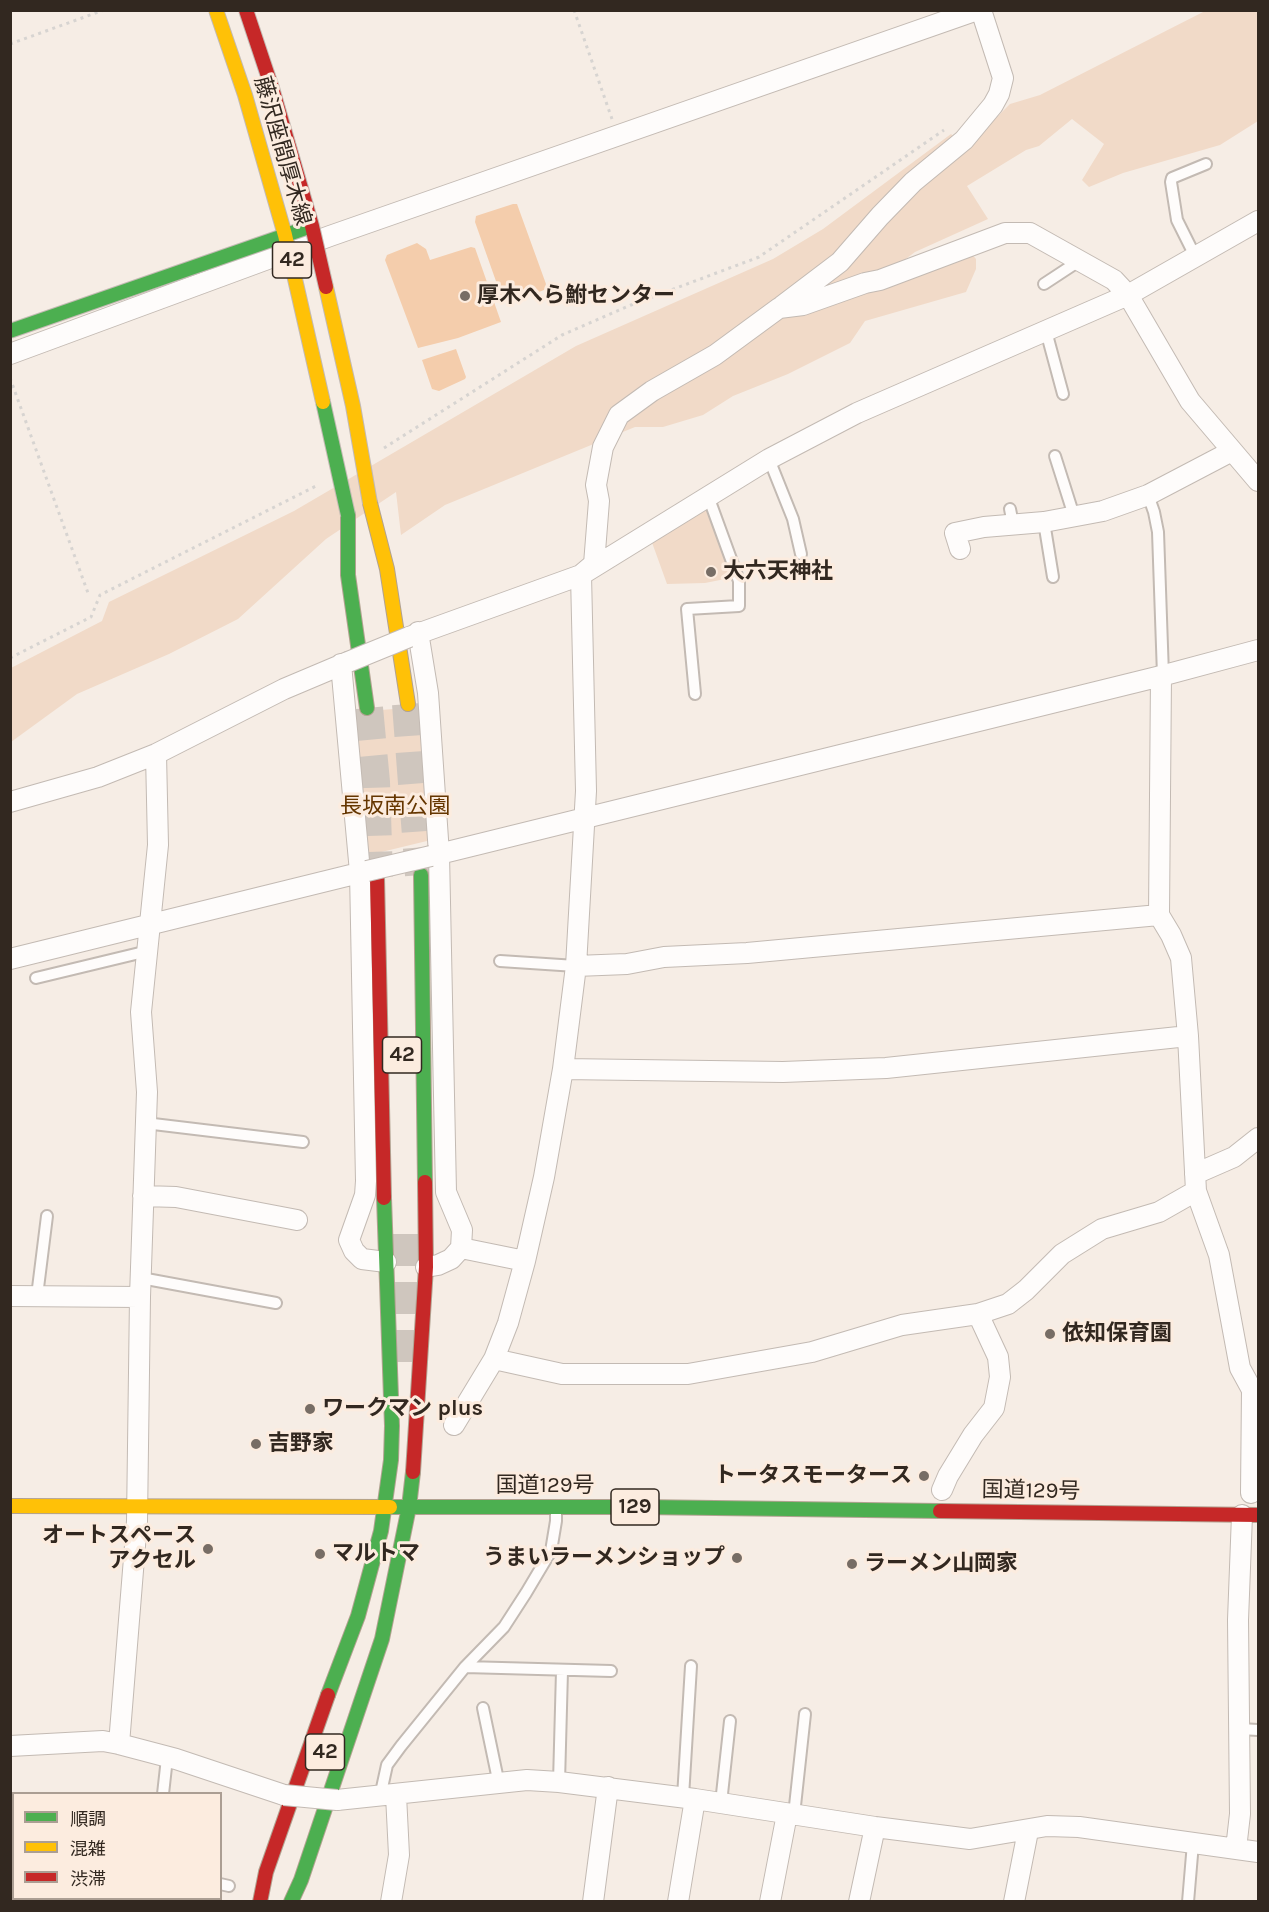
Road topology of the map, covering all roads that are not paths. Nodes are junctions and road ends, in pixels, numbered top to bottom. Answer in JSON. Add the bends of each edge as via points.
{"nodes":[{"id":1,"x":216,"y":10,"type":"edge"},
{"id":2,"x":246,"y":10,"type":"edge"},
{"id":3,"x":979,"y":10,"type":"edge"},
{"id":4,"x":1206,"y":164,"type":"dead end"},
{"id":5,"x":1258,"y":221,"type":"edge"},
{"id":6,"x":312,"y":226,"type":"junction"},
{"id":7,"x":285,"y":235,"type":"junction"},
{"id":8,"x":1195,"y":256,"type":"junction"},
{"id":9,"x":1079,"y":261,"type":"junction"},
{"id":10,"x":1044,"y":284,"type":"dead end"},
{"id":11,"x":1128,"y":295,"type":"junction"},
{"id":12,"x":779,"y":308,"type":"junction"},
{"id":13,"x":10,"y":331,"type":"edge"},
{"id":14,"x":1046,"y":331,"type":"junction"},
{"id":15,"x":10,"y":354,"type":"edge"},
{"id":16,"x":1063,"y":394,"type":"dead end"},
{"id":17,"x":1232,"y":452,"type":"junction"},
{"id":18,"x":1055,"y":456,"type":"dead end"},
{"id":19,"x":769,"y":459,"type":"junction"},
{"id":20,"x":1060,"y":471,"type":"junction"},
{"id":21,"x":1049,"y":476,"type":"dead end"},
{"id":22,"x":1258,"y":481,"type":"edge"},
{"id":23,"x":1148,"y":495,"type":"junction"},
{"id":24,"x":708,"y":496,"type":"junction"},
{"id":25,"x":370,"y":503,"type":"junction"},
{"id":26,"x":348,"y":515,"type":"junction"},
{"id":27,"x":1074,"y":516,"type":"junction"},
{"id":28,"x":1044,"y":522,"type":"junction"},
{"id":29,"x":956,"y":533,"type":"dead end"},
{"id":30,"x":801,"y":554,"type":"dead end"},
{"id":31,"x":1062,"y":560,"type":"dead end"},
{"id":32,"x":1051,"y":562,"type":"junction"},
{"id":33,"x":581,"y":575,"type":"junction"},
{"id":34,"x":1053,"y":577,"type":"dead end"},
{"id":35,"x":414,"y":635,"type":"junction"},
{"id":36,"x":377,"y":640,"type":"dead end"},
{"id":37,"x":1258,"y":650,"type":"edge"},
{"id":38,"x":381,"y":662,"type":"dead end"},
{"id":39,"x":345,"y":663,"type":"junction"},
{"id":40,"x":1162,"y":675,"type":"junction"},
{"id":41,"x":695,"y":694,"type":"dead end"},
{"id":42,"x":408,"y":704,"type":"tunnel mouth"},
{"id":43,"x":367,"y":708,"type":"tunnel mouth"},
{"id":44,"x":156,"y":754,"type":"junction"},
{"id":45,"x":10,"y":802,"type":"edge"},
{"id":46,"x":583,"y":819,"type":"junction"},
{"id":47,"x":435,"y":855,"type":"junction"},
{"id":48,"x":368,"y":873,"type":"junction"},
{"id":49,"x":421,"y":875,"type":"tunnel mouth"},
{"id":50,"x":1159,"y":915,"type":"junction"},
{"id":51,"x":151,"y":924,"type":"junction"},
{"id":52,"x":148,"y":951,"type":"junction"},
{"id":53,"x":10,"y":959,"type":"edge"},
{"id":54,"x":500,"y":961,"type":"dead end"},
{"id":55,"x":576,"y":966,"type":"junction"},
{"id":56,"x":36,"y":978,"type":"dead end"},
{"id":57,"x":1188,"y":1036,"type":"junction"},
{"id":58,"x":563,"y":1069,"type":"junction"},
{"id":59,"x":145,"y":1123,"type":"junction"},
{"id":60,"x":1258,"y":1138,"type":"edge"},
{"id":61,"x":303,"y":1142,"type":"dead end"},
{"id":62,"x":1195,"y":1182,"type":"junction"},
{"id":63,"x":143,"y":1196,"type":"junction"},
{"id":64,"x":47,"y":1216,"type":"dead end"},
{"id":65,"x":297,"y":1220,"type":"dead end"},
{"id":66,"x":461,"y":1248,"type":"junction"},
{"id":67,"x":525,"y":1261,"type":"junction"},
{"id":68,"x":386,"y":1262,"type":"junction"},
{"id":69,"x":426,"y":1267,"type":"junction"},
{"id":70,"x":140,"y":1288,"type":"junction"},
{"id":71,"x":10,"y":1296,"type":"edge"},
{"id":72,"x":37,"y":1296,"type":"junction"},
{"id":73,"x":255,"y":1300,"type":"junction"},
{"id":74,"x":276,"y":1304,"type":"dead end"},
{"id":75,"x":253,"y":1312,"type":"dead end"},
{"id":76,"x":978,"y":1314,"type":"junction"},
{"id":77,"x":494,"y":1359,"type":"junction"},
{"id":78,"x":454,"y":1425,"type":"dead end"},
{"id":79,"x":382,"y":1486,"type":"junction"},
{"id":80,"x":417,"y":1486,"type":"junction"},
{"id":81,"x":942,"y":1490,"type":"dead end"},
{"id":82,"x":1250,"y":1492,"type":"edge"},
{"id":83,"x":137,"y":1505,"type":"junction"},
{"id":84,"x":10,"y":1506,"type":"edge"},
{"id":85,"x":384,"y":1507,"type":"junction"},
{"id":86,"x":410,"y":1507,"type":"junction"},
{"id":87,"x":556,"y":1508,"type":"junction"},
{"id":88,"x":1250,"y":1515,"type":"edge"},
{"id":89,"x":364,"y":1594,"type":"junction"},
{"id":90,"x":365,"y":1631,"type":"dead end"},
{"id":91,"x":691,"y":1666,"type":"dead end"},
{"id":92,"x":465,"y":1667,"type":"junction"},
{"id":93,"x":562,"y":1671,"type":"junction"},
{"id":94,"x":611,"y":1671,"type":"dead end"},
{"id":95,"x":350,"y":1675,"type":"dead end"},
{"id":96,"x":483,"y":1708,"type":"dead end"},
{"id":97,"x":805,"y":1714,"type":"dead end"},
{"id":98,"x":730,"y":1721,"type":"dead end"},
{"id":99,"x":1249,"y":1730,"type":"edge"},
{"id":100,"x":119,"y":1744,"type":"junction"},
{"id":101,"x":10,"y":1746,"type":"edge"},
{"id":102,"x":167,"y":1758,"type":"junction"},
{"id":103,"x":559,"y":1782,"type":"junction"},
{"id":104,"x":500,"y":1783,"type":"junction"},
{"id":105,"x":314,"y":1784,"type":"dead end"},
{"id":106,"x":608,"y":1786,"type":"junction"},
{"id":107,"x":163,"y":1792,"type":"edge"},
{"id":108,"x":281,"y":1795,"type":"junction"},
{"id":109,"x":388,"y":1796,"type":"junction"},
{"id":110,"x":689,"y":1798,"type":"junction"},
{"id":111,"x":721,"y":1803,"type":"junction"},
{"id":112,"x":306,"y":1806,"type":"dead end"},
{"id":113,"x":791,"y":1814,"type":"junction"},
{"id":114,"x":875,"y":1827,"type":"junction"},
{"id":115,"x":1028,"y":1831,"type":"junction"},
{"id":116,"x":1193,"y":1842,"type":"junction"},
{"id":117,"x":1236,"y":1849,"type":"junction"},
{"id":118,"x":1258,"y":1852,"type":"edge"},
{"id":119,"x":260,"y":1902,"type":"edge"},
{"id":120,"x":291,"y":1902,"type":"edge"},
{"id":121,"x":392,"y":1902,"type":"edge"},
{"id":122,"x":593,"y":1902,"type":"edge"},
{"id":123,"x":678,"y":1902,"type":"edge"},
{"id":124,"x":770,"y":1902,"type":"edge"},
{"id":125,"x":859,"y":1902,"type":"edge"},
{"id":126,"x":1014,"y":1902,"type":"edge"},
{"id":127,"x":1188,"y":1902,"type":"edge"}],
"edges":[{"from":1,"to":7,"type":"main road","name":"藤沢座間厚木線","number":"42","bridge":true},
{"from":2,"to":6,"type":"main road","name":"藤沢座間厚木線","number":"42","bridge":true},
{"from":3,"to":12,"type":"street","via":[[1003,78],[993,105],[964,140],[905,191],[840,262]]},
{"from":3,"to":15,"type":"street","via":[[330,236]]},
{"from":4,"to":8,"type":"lane","via":[[1172,178],[1171,182],[1177,220]]},
{"from":5,"to":8,"type":"street"},
{"from":6,"to":7,"type":"main road","bridge":true},
{"from":6,"to":25,"type":"main road","name":"藤沢座間厚木線","number":"42","bridge":true,"via":[[353,406]]},
{"from":7,"to":13,"type":"main road","bridge":true},
{"from":7,"to":26,"type":"main road","name":"藤沢座間厚木線","number":"42","bridge":true},
{"from":8,"to":11,"type":"street"},
{"from":9,"to":10,"type":"lane"},
{"from":9,"to":11,"type":"street","via":[[1114,280]]},
{"from":9,"to":12,"type":"street","via":[[1030,233],[1005,233],[880,280],[803,305]]},
{"from":11,"to":14,"type":"street"},
{"from":11,"to":17,"type":"street","via":[[1190,402]]},
{"from":12,"to":33,"type":"street","via":[[715,355],[652,391],[620,415],[603,447],[596,485],[599,501],[594,564]]},
{"from":14,"to":16,"type":"lane"},
{"from":14,"to":19,"type":"street","via":[[857,413]]},
{"from":17,"to":22,"type":"street"},
{"from":17,"to":23,"type":"street"},
{"from":18,"to":20,"type":"lane"},
{"from":19,"to":24,"type":"street"},
{"from":19,"to":30,"type":"lane","via":[[793,519]]},
{"from":20,"to":21,"type":"lane"},
{"from":20,"to":27,"type":"lane"},
{"from":23,"to":27,"type":"street","via":[[1095,506]]},
{"from":23,"to":40,"type":"lane","via":[[1158,532]]},
{"from":24,"to":33,"type":"street"},
{"from":24,"to":41,"type":"lane","via":[[739,581],[739,606],[687,609]]},
{"from":25,"to":26,"type":"main road","number":"42","via":[[366,561]]},
{"from":25,"to":42,"type":"main road","via":[[387,568]]},
{"from":26,"to":43,"type":"main road","via":[[348,575]]},
{"from":27,"to":28,"type":"street"},
{"from":28,"to":29,"type":"street","via":[[1012,516]]},
{"from":28,"to":32,"type":"lane"},
{"from":31,"to":32,"type":"lane"},
{"from":32,"to":34,"type":"lane"},
{"from":33,"to":35,"type":"street"},
{"from":33,"to":46,"type":"street","via":[[586,791]]},
{"from":35,"to":39,"type":"street","bridge":true},
{"from":35,"to":47,"type":"street","via":[[428,693]]},
{"from":36,"to":38,"type":"main road"},
{"from":37,"to":40,"type":"street"},
{"from":39,"to":44,"type":"street","via":[[284,689]]},
{"from":39,"to":48,"type":"street"},
{"from":40,"to":46,"type":"street"},
{"from":40,"to":50,"type":"street"},
{"from":44,"to":45,"type":"street","via":[[98,777]]},
{"from":44,"to":51,"type":"street","via":[[158,845]]},
{"from":46,"to":47,"type":"street"},
{"from":46,"to":55,"type":"street"},
{"from":47,"to":48,"type":"street","bridge":true},
{"from":47,"to":66,"type":"street","via":[[446,1191],[462,1230]]},
{"from":48,"to":51,"type":"street"},
{"from":48,"to":68,"type":"main road"},
{"from":48,"to":68,"type":"street","via":[[365,1195],[349,1240],[362,1259]]},
{"from":49,"to":69,"type":"main road"},
{"from":50,"to":55,"type":"street"},
{"from":50,"to":57,"type":"street","via":[[1181,958]]},
{"from":51,"to":52,"type":"street"},
{"from":51,"to":53,"type":"street"},
{"from":52,"to":56,"type":"lane"},
{"from":52,"to":59,"type":"street","via":[[141,1012],[147,1092]]},
{"from":54,"to":55,"type":"lane"},
{"from":55,"to":58,"type":"street"},
{"from":57,"to":58,"type":"street","via":[[886,1068],[783,1072]]},
{"from":57,"to":62,"type":"street"},
{"from":58,"to":67,"type":"street"},
{"from":59,"to":61,"type":"lane"},
{"from":59,"to":63,"type":"street"},
{"from":60,"to":62,"type":"street"},
{"from":62,"to":76,"type":"street","via":[[1159,1212],[1102,1229],[1062,1254],[1008,1304]]},
{"from":62,"to":82,"type":"street","via":[[1219,1255],[1240,1368],[1252,1390]]},
{"from":63,"to":65,"type":"street","via":[[176,1197]]},
{"from":63,"to":70,"type":"street"},
{"from":64,"to":72,"type":"lane"},
{"from":66,"to":67,"type":"street"},
{"from":66,"to":69,"type":"street","via":[[451,1259]]},
{"from":67,"to":77,"type":"street"},
{"from":68,"to":79,"type":"main road","via":[[392,1425]]},
{"from":69,"to":80,"type":"main road"},
{"from":70,"to":72,"type":"street"},
{"from":70,"to":73,"type":"lane"},
{"from":70,"to":83,"type":"street"},
{"from":71,"to":72,"type":"street"},
{"from":73,"to":74,"type":"lane"},
{"from":73,"to":75,"type":"lane"},
{"from":76,"to":77,"type":"street","via":[[902,1325],[812,1352],[688,1374],[562,1374]]},
{"from":76,"to":81,"type":"street","via":[[998,1357],[1000,1377],[994,1408],[973,1435]]},
{"from":77,"to":78,"type":"street"},
{"from":79,"to":80,"type":"main road"},
{"from":79,"to":85,"type":"main road"},
{"from":80,"to":86,"type":"main road"},
{"from":83,"to":84,"type":"main road","name":"国道129号","number":"129"},
{"from":83,"to":85,"type":"main road","name":"国道129号","number":"129"},
{"from":83,"to":100,"type":"street"},
{"from":85,"to":86,"type":"main road","name":"国道129号","number":"129"},
{"from":85,"to":89,"type":"main road"},
{"from":86,"to":87,"type":"main road","name":"国道129号","number":"129"},
{"from":86,"to":120,"type":"main road","via":[[382,1639]]},
{"from":87,"to":88,"type":"main road","name":"国道129号","number":"129"},
{"from":87,"to":92,"type":"lane","via":[[550,1551],[504,1627]]},
{"from":88,"to":99,"type":"street","via":[[1238,1620]]},
{"from":89,"to":108,"type":"street","via":[[330,1648]]},
{"from":89,"to":119,"type":"main road","via":[[266,1872]]},
{"from":90,"to":95,"type":"main road"},
{"from":91,"to":110,"type":"lane"},
{"from":92,"to":93,"type":"lane"},
{"from":92,"to":109,"type":"lane","via":[[387,1766]]},
{"from":93,"to":94,"type":"lane"},
{"from":93,"to":103,"type":"lane"},
{"from":96,"to":104,"type":"lane"},
{"from":97,"to":113,"type":"lane","via":[[807,1730]]},
{"from":98,"to":111,"type":"lane"},
{"from":99,"to":117,"type":"street"},
{"from":100,"to":101,"type":"street","via":[[103,1741]]},
{"from":100,"to":102,"type":"street"},
{"from":102,"to":107,"type":"lane"},
{"from":102,"to":108,"type":"street"},
{"from":103,"to":104,"type":"street"},
{"from":103,"to":106,"type":"street"},
{"from":104,"to":109,"type":"street"},
{"from":105,"to":112,"type":"main road","number":"42"},
{"from":106,"to":110,"type":"street"},
{"from":106,"to":122,"type":"street"},
{"from":108,"to":109,"type":"street","bridge":true,"via":[[337,1800]]},
{"from":109,"to":121,"type":"street","via":[[399,1855]]},
{"from":110,"to":111,"type":"street"},
{"from":110,"to":123,"type":"street"},
{"from":111,"to":113,"type":"street"},
{"from":113,"to":114,"type":"street"},
{"from":113,"to":124,"type":"street"},
{"from":114,"to":115,"type":"street","via":[[970,1839]]},
{"from":114,"to":125,"type":"street"},
{"from":115,"to":116,"type":"street","via":[[1047,1826],[1079,1827]]},
{"from":115,"to":126,"type":"street"},
{"from":116,"to":117,"type":"street"},
{"from":116,"to":127,"type":"lane"},
{"from":117,"to":118,"type":"street"}]}
